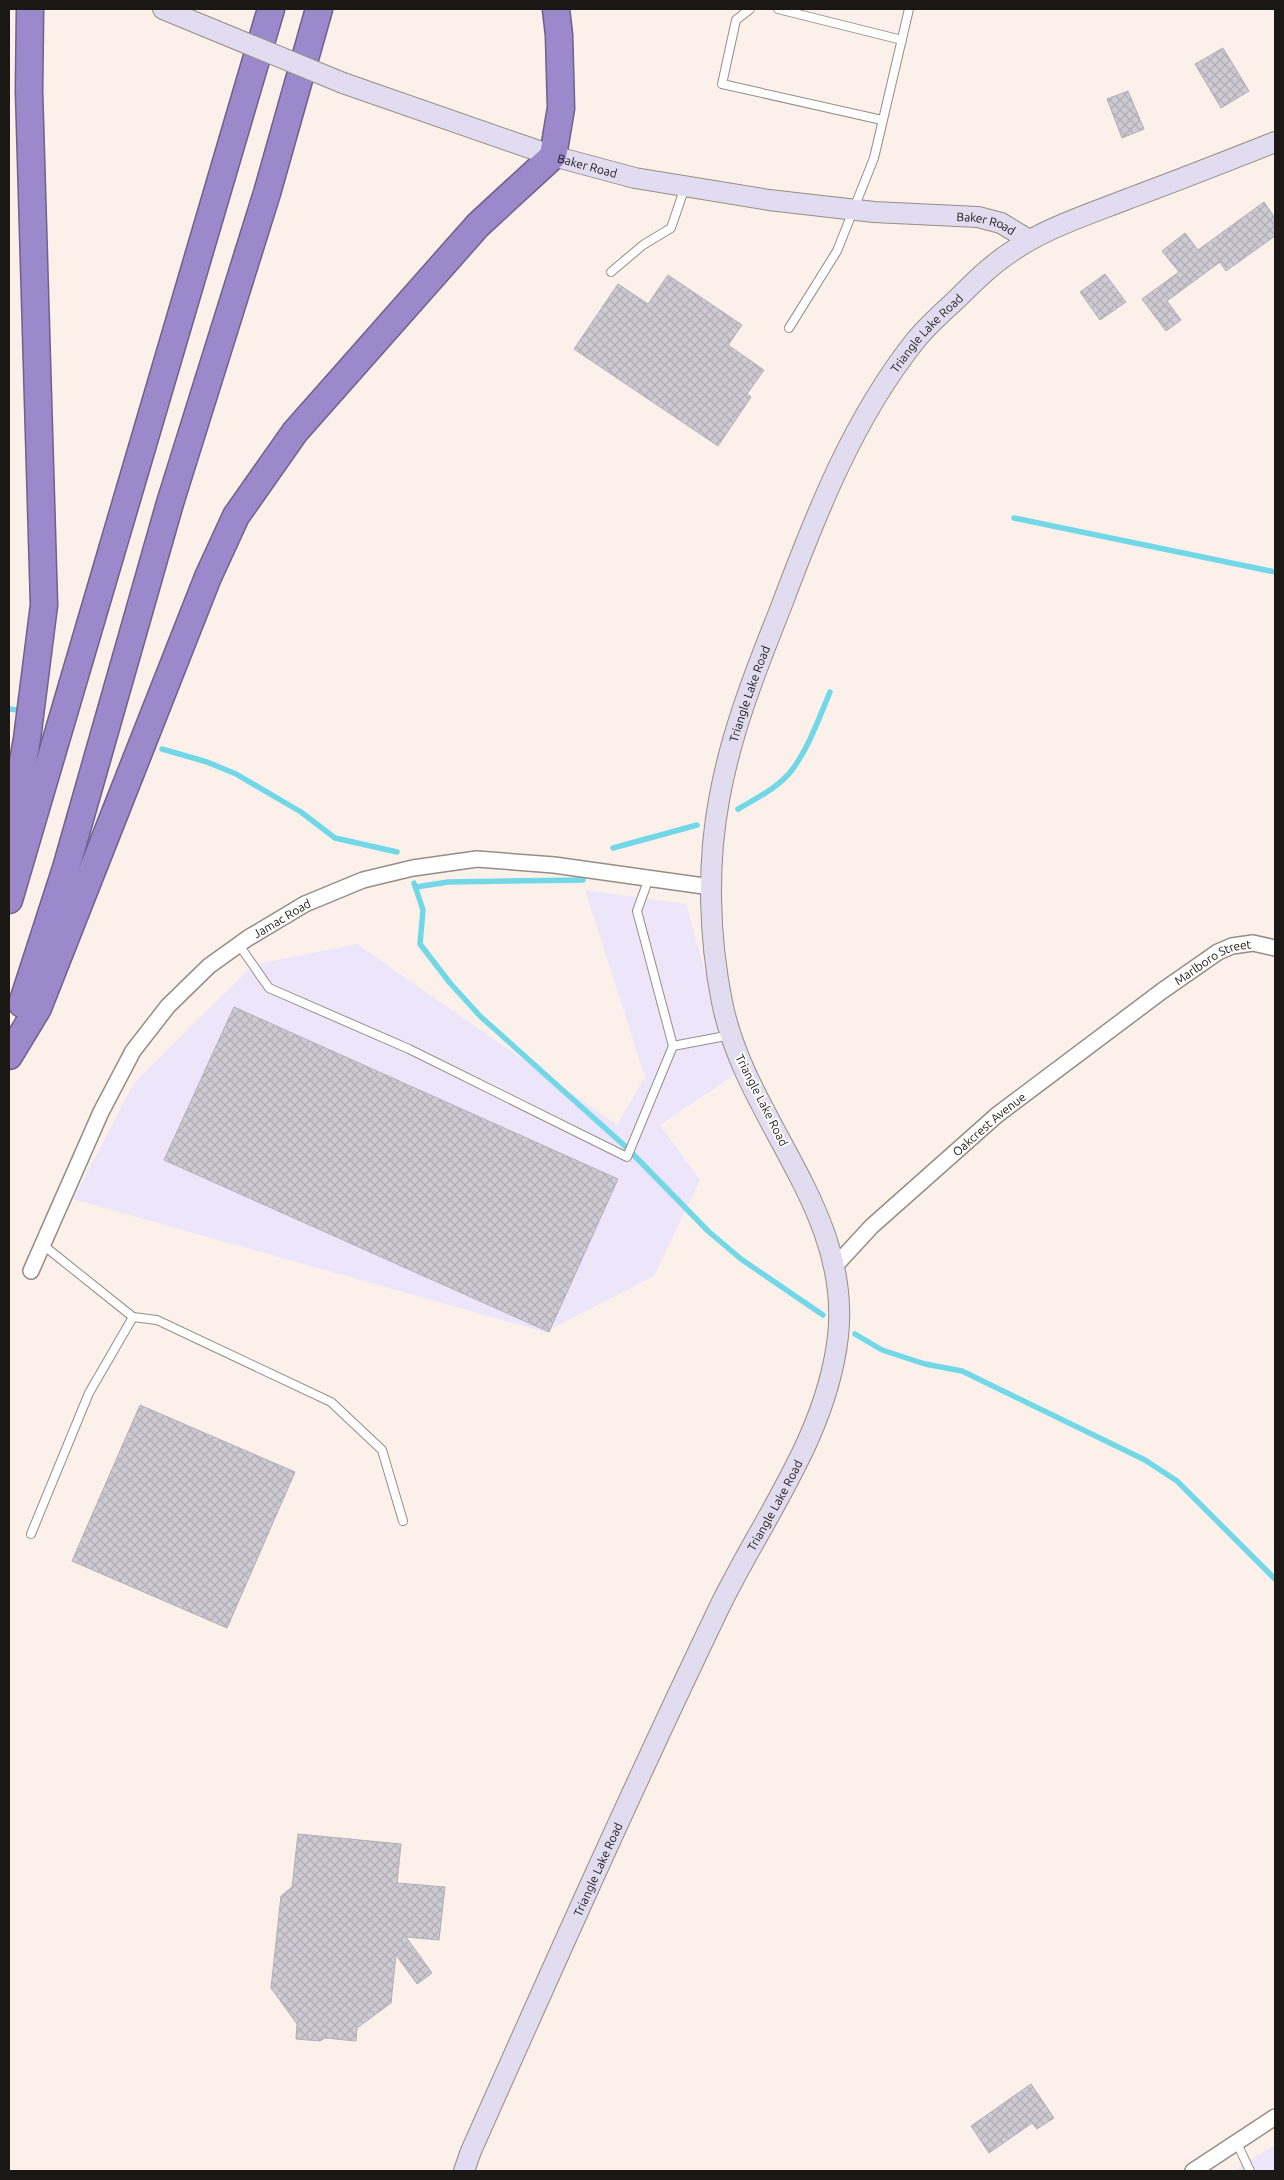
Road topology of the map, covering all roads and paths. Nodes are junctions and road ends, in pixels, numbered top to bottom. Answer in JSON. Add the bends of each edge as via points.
{"nodes":[{"id":1,"x":30,"y":9,"type":"edge"},
{"id":2,"x":164,"y":9,"type":"edge"},
{"id":3,"x":271,"y":9,"type":"edge"},
{"id":4,"x":320,"y":9,"type":"edge"},
{"id":5,"x":556,"y":9,"type":"edge"},
{"id":6,"x":750,"y":9,"type":"edge"},
{"id":7,"x":778,"y":9,"type":"edge"},
{"id":8,"x":909,"y":9,"type":"edge"},
{"id":9,"x":902,"y":40,"type":"junction"},
{"id":10,"x":882,"y":120,"type":"junction"},
{"id":11,"x":1275,"y":142,"type":"edge"},
{"id":12,"x":553,"y":156,"type":"junction"},
{"id":13,"x":685,"y":187,"type":"junction"},
{"id":14,"x":852,"y":210,"type":"junction"},
{"id":15,"x":1029,"y":240,"type":"junction"},
{"id":16,"x":611,"y":272,"type":"dead end"},
{"id":17,"x":789,"y":328,"type":"dead end"},
{"id":18,"x":9,"y":840,"type":"edge"},
{"id":19,"x":649,"y":878,"type":"junction"},
{"id":20,"x":711,"y":887,"type":"junction"},
{"id":21,"x":9,"y":900,"type":"edge"},
{"id":22,"x":239,"y":945,"type":"junction"},
{"id":23,"x":1275,"y":948,"type":"edge"},
{"id":24,"x":1155,"y":996,"type":"joint"},
{"id":25,"x":732,"y":1035,"type":"junction"},
{"id":26,"x":9,"y":1042,"type":"edge"},
{"id":27,"x":674,"y":1046,"type":"junction"},
{"id":28,"x":9,"y":1056,"type":"edge"},
{"id":29,"x":43,"y":1245,"type":"junction"},
{"id":30,"x":834,"y":1267,"type":"junction"},
{"id":31,"x":32,"y":1271,"type":"dead end"},
{"id":32,"x":134,"y":1317,"type":"junction"},
{"id":33,"x":403,"y":1521,"type":"dead end"},
{"id":34,"x":31,"y":1534,"type":"dead end"},
{"id":35,"x":1275,"y":2117,"type":"edge"},
{"id":36,"x":1237,"y":2142,"type":"junction"},
{"id":37,"x":464,"y":2171,"type":"edge"},
{"id":38,"x":1193,"y":2171,"type":"edge"},
{"id":39,"x":1250,"y":2171,"type":"edge"}],
"edges":[{"from":1,"to":18,"type":"highway","via":[[29,91],[44,605],[28,739]]},
{"from":2,"to":12,"type":"street","name":"Baker Road","bridge":true,"via":[[343,83]]},
{"from":3,"to":21,"type":"highway"},
{"from":4,"to":26,"type":"highway","via":[[267,193],[170,503],[66,868]]},
{"from":5,"to":12,"type":"highway","via":[[561,108]]},
{"from":6,"to":10,"type":"lane","via":[[736,20],[722,84]]},
{"from":7,"to":9,"type":"lane"},
{"from":8,"to":9,"type":"lane"},
{"from":9,"to":10,"type":"lane"},
{"from":10,"to":14,"type":"lane","via":[[874,158]]},
{"from":11,"to":15,"type":"street","name":"Triangle Lake Road"},
{"from":12,"to":13,"type":"street","name":"Baker Road","via":[[634,178]]},
{"from":12,"to":28,"type":"highway","via":[[478,225],[314,409],[236,516],[208,577],[38,1008]]},
{"from":13,"to":14,"type":"street","name":"Baker Road"},
{"from":13,"to":16,"type":"lane","via":[[672,228],[643,245]]},
{"from":14,"to":15,"type":"street","name":"Baker Road","via":[[978,217],[1001,224]]},
{"from":14,"to":17,"type":"lane","via":[[837,251]]},
{"from":15,"to":20,"type":"street","name":"Triangle Lake Road","via":[[980,275],[917,338],[883,386],[844,452],[794,571],[730,745],[717,806]]},
{"from":19,"to":20,"type":"street","name":"Jamac Road"},
{"from":19,"to":22,"type":"street","name":"Jamac Road","via":[[554,865],[476,859],[413,868],[363,880],[305,904]]},
{"from":19,"to":27,"type":"lane","via":[[637,911]]},
{"from":20,"to":25,"type":"street","name":"Triangle Lake Road","via":[[722,1004]]},
{"from":22,"to":27,"type":"lane","via":[[269,988],[409,1048],[627,1157]]},
{"from":22,"to":29,"type":"street","name":"Jamac Road","via":[[209,966],[168,1006],[133,1051],[101,1112]]},
{"from":23,"to":24,"type":"street","name":"Marlboro Street","via":[[1253,943],[1232,946],[1218,952]]},
{"from":24,"to":30,"type":"street","name":"Oakcrest Avenue","via":[[997,1114],[872,1226]]},
{"from":25,"to":27,"type":"lane"},
{"from":25,"to":30,"type":"street","name":"Triangle Lake Road","via":[[738,1056],[818,1214]]},
{"from":29,"to":31,"type":"street","name":"Jamac Road"},
{"from":29,"to":32,"type":"lane"},
{"from":30,"to":37,"type":"street","name":"Triangle Lake Road","via":[[838,1288],[838,1338],[830,1382],[802,1452],[723,1599],[532,2012]]},
{"from":32,"to":33,"type":"lane","via":[[156,1320],[332,1402],[382,1450]]},
{"from":32,"to":34,"type":"lane","via":[[89,1393]]},
{"from":35,"to":36,"type":"street"},
{"from":36,"to":38,"type":"street"},
{"from":36,"to":39,"type":"lane"}]}
